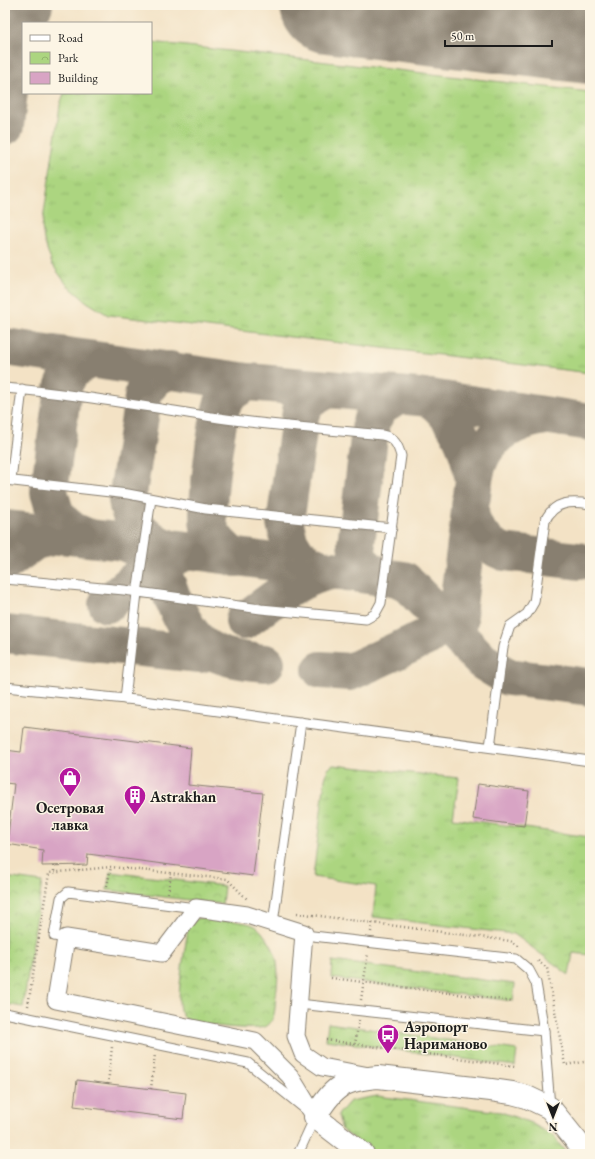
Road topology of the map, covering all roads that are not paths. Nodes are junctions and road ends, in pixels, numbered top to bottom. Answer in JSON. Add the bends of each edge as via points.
{"nodes":[{"id":1,"x":5,"y":388,"type":"edge"},
{"id":2,"x":22,"y":390,"type":"junction"},
{"id":3,"x":8,"y":480,"type":"edge"},
{"id":4,"x":151,"y":499,"type":"junction"},
{"id":5,"x":590,"y":504,"type":"edge"},
{"id":6,"x":392,"y":528,"type":"junction"},
{"id":7,"x":5,"y":579,"type":"edge"},
{"id":8,"x":138,"y":592,"type":"junction"},
{"id":9,"x":5,"y":688,"type":"edge"},
{"id":10,"x":125,"y":699,"type":"junction"},
{"id":11,"x":301,"y":722,"type":"junction"},
{"id":12,"x":490,"y":747,"type":"junction"},
{"id":13,"x":590,"y":761,"type":"edge"},
{"id":14,"x":196,"y":908,"type":"junction"},
{"id":15,"x":273,"y":923,"type":"junction"},
{"id":16,"x":304,"y":935,"type":"junction"},
{"id":17,"x":66,"y":938,"type":"junction"},
{"id":18,"x":300,"y":1004,"type":"junction"},
{"id":19,"x":5,"y":1013,"type":"edge"},
{"id":20,"x":544,"y":1030,"type":"junction"},
{"id":21,"x":378,"y":1077,"type":"junction"},
{"id":22,"x":550,"y":1108,"type":"junction"},
{"id":23,"x":315,"y":1117,"type":"junction"},
{"id":24,"x":298,"y":1154,"type":"edge"},
{"id":25,"x":363,"y":1154,"type":"edge"},
{"id":26,"x":587,"y":1154,"type":"edge"}],
"edges":[{"from":1,"to":2,"type":"lane"},
{"from":2,"to":3,"type":"lane"},
{"from":2,"to":6,"type":"lane","via":[[62,393],[297,428],[389,436],[396,443],[401,456]]},
{"from":3,"to":4,"type":"lane"},
{"from":4,"to":6,"type":"lane","via":[[206,509]]},
{"from":4,"to":8,"type":"lane"},
{"from":5,"to":12,"type":"lane","via":[[565,502],[548,515],[534,602],[527,614],[510,626],[506,636]]},
{"from":6,"to":8,"type":"lane","via":[[381,603],[375,614],[366,619],[269,610]]},
{"from":7,"to":8,"type":"lane"},
{"from":8,"to":10,"type":"lane"},
{"from":9,"to":10,"type":"lane"},
{"from":10,"to":11,"type":"lane"},
{"from":11,"to":12,"type":"lane"},
{"from":11,"to":15,"type":"lane"},
{"from":12,"to":13,"type":"lane"},
{"from":14,"to":15,"type":"street","via":[[248,915]]},
{"from":14,"to":17,"type":"street","via":[[162,953]]},
{"from":14,"to":17,"type":"lane","via":[[68,892],[61,898],[54,936]]},
{"from":15,"to":16,"type":"street"},
{"from":16,"to":18,"type":"street"},
{"from":16,"to":20,"type":"lane","via":[[516,959],[529,970],[536,983]]},
{"from":17,"to":23,"type":"street","via":[[56,1000],[255,1041],[290,1076]]},
{"from":18,"to":20,"type":"lane"},
{"from":18,"to":21,"type":"street","via":[[296,1036],[303,1054],[322,1067]]},
{"from":19,"to":23,"type":"lane","via":[[248,1063]]},
{"from":20,"to":22,"type":"lane"},
{"from":21,"to":22,"type":"main road","via":[[512,1093]]},
{"from":21,"to":23,"type":"main road","via":[[344,1083],[334,1090]]},
{"from":22,"to":26,"type":"main road"},
{"from":23,"to":24,"type":"lane"},
{"from":23,"to":25,"type":"main road"}]}
